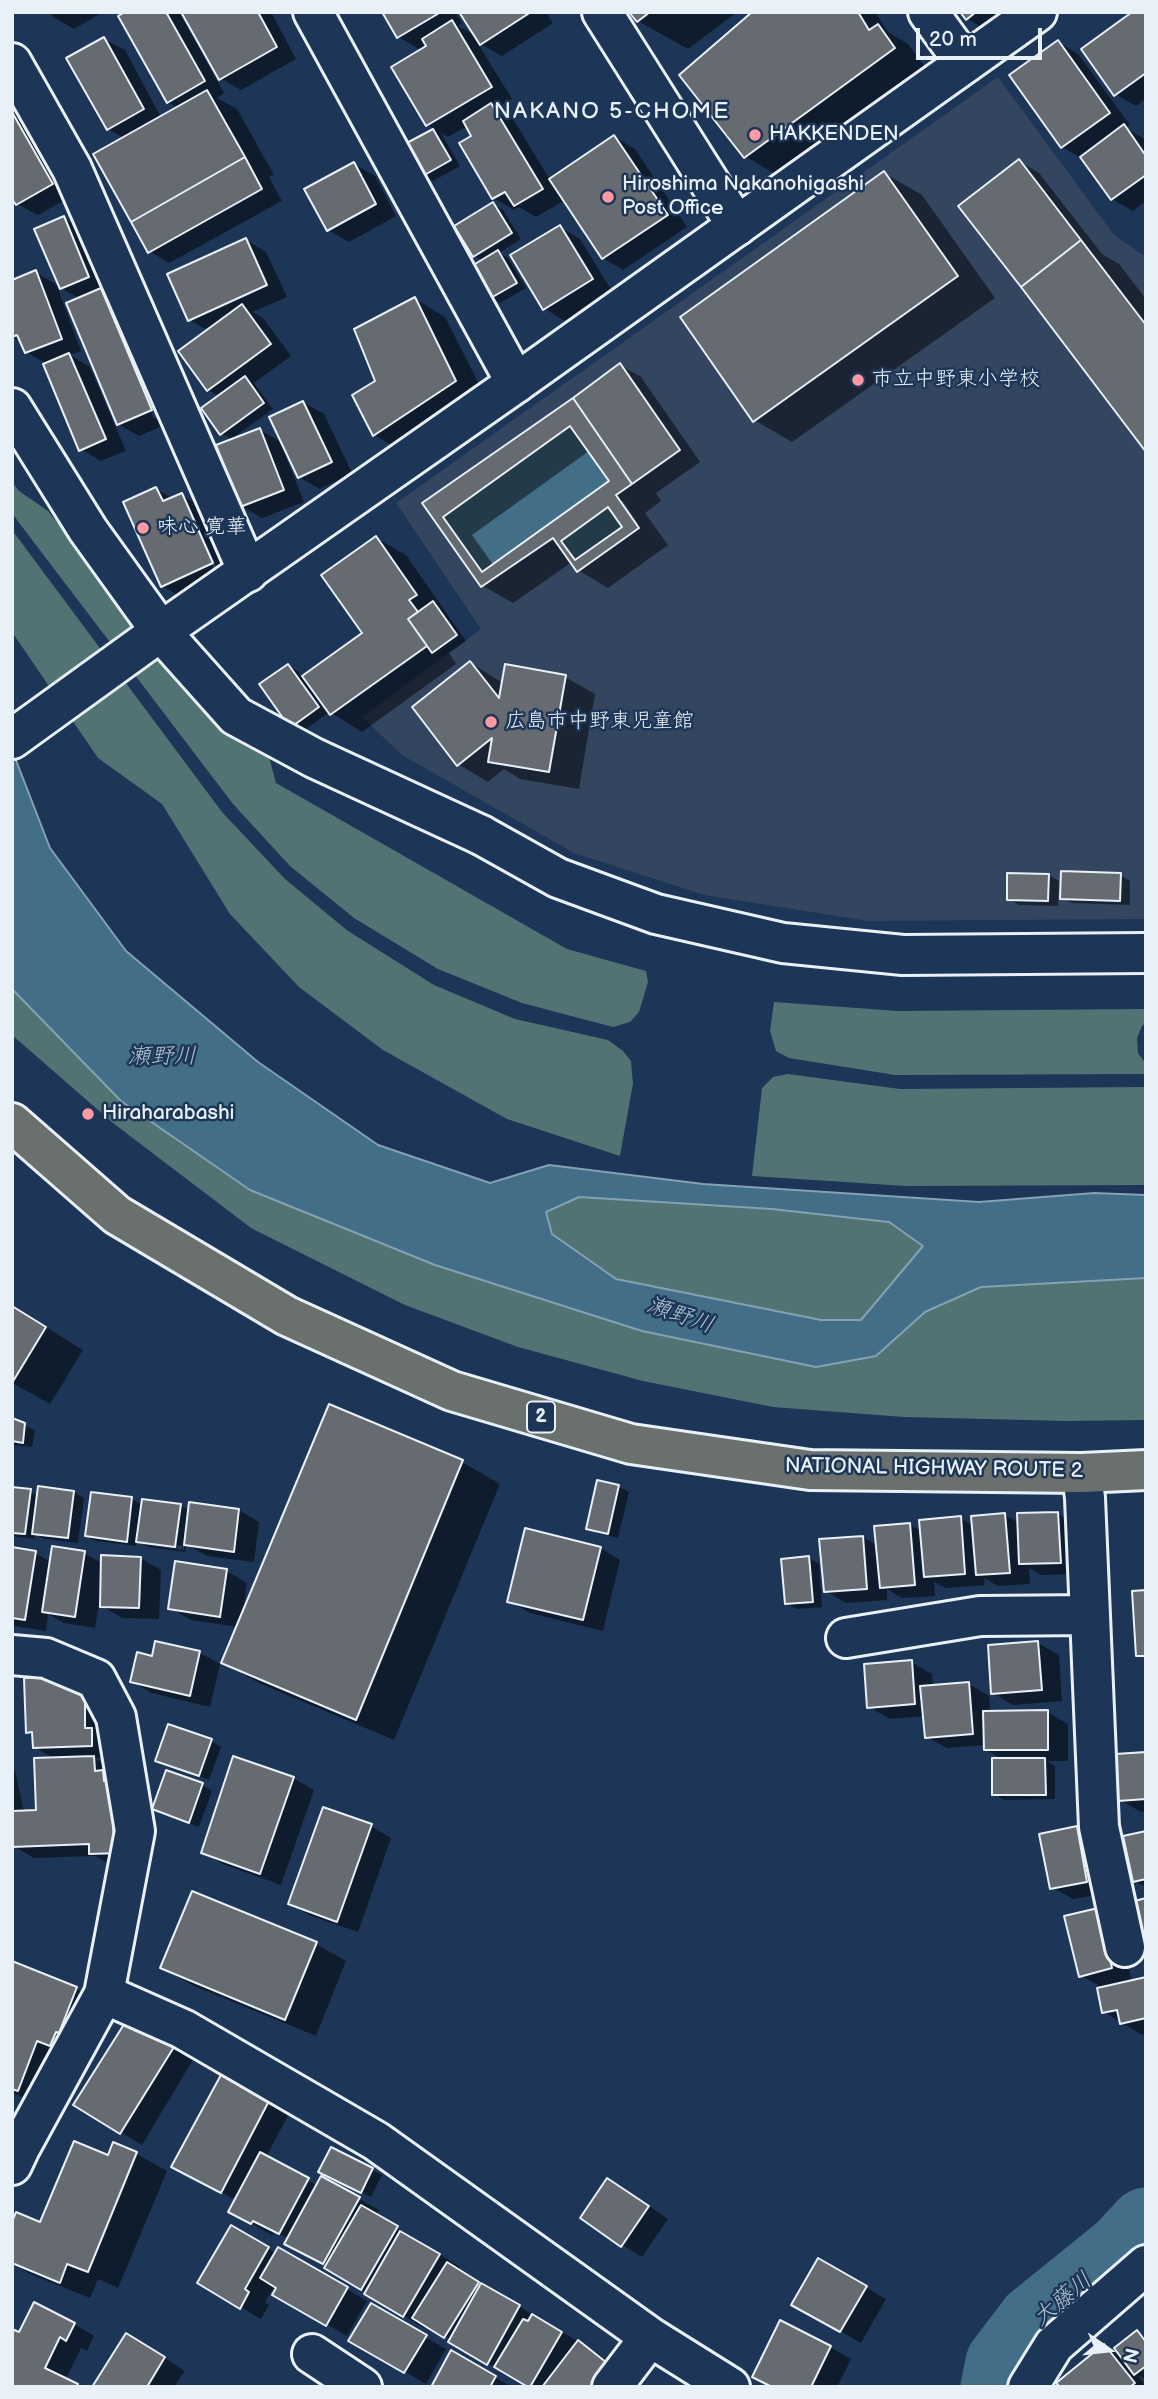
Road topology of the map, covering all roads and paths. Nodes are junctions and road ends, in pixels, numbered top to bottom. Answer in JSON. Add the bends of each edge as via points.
{"nodes":[{"id":1,"x":313,"y":12,"type":"edge"},
{"id":2,"x":602,"y":12,"type":"edge"},
{"id":3,"x":928,"y":12,"type":"edge"},
{"id":4,"x":1037,"y":12,"type":"edge"},
{"id":5,"x":12,"y":62,"type":"edge"},
{"id":6,"x":965,"y":63,"type":"junction"},
{"id":7,"x":737,"y":226,"type":"junction"},
{"id":8,"x":516,"y":383,"type":"junction"},
{"id":9,"x":12,"y":408,"type":"edge"},
{"id":10,"x":248,"y":572,"type":"junction"},
{"id":11,"x":157,"y":635,"type":"junction"},
{"id":12,"x":12,"y":739,"type":"edge"},
{"id":13,"x":1146,"y":953,"type":"edge"},
{"id":14,"x":12,"y":1123,"type":"edge"},
{"id":15,"x":1146,"y":1471,"type":"edge"},
{"id":16,"x":1082,"y":1473,"type":"junction"},
{"id":17,"x":1090,"y":1615,"type":"junction"},
{"id":18,"x":846,"y":1638,"type":"dead end"},
{"id":19,"x":12,"y":1655,"type":"edge"},
{"id":20,"x":1125,"y":1947,"type":"dead end"},
{"id":21,"x":104,"y":1994,"type":"junction"},
{"id":22,"x":12,"y":2165,"type":"edge"},
{"id":23,"x":1146,"y":2265,"type":"edge"},
{"id":24,"x":650,"y":2337,"type":"junction"},
{"id":25,"x":312,"y":2354,"type":"dead end"},
{"id":26,"x":1019,"y":2385,"type":"edge"},
{"id":27,"x":362,"y":2387,"type":"edge"},
{"id":28,"x":612,"y":2387,"type":"edge"},
{"id":29,"x":730,"y":2387,"type":"edge"}],
"edges":[{"from":1,"to":8,"type":"street"},
{"from":2,"to":7,"type":"street"},
{"from":3,"to":6,"type":"street"},
{"from":4,"to":6,"type":"street"},
{"from":5,"to":10,"type":"street","via":[[72,169]]},
{"from":6,"to":7,"type":"street"},
{"from":7,"to":8,"type":"street"},
{"from":8,"to":10,"type":"street"},
{"from":9,"to":11,"type":"street"},
{"from":10,"to":11,"type":"street"},
{"from":11,"to":12,"type":"street"},
{"from":11,"to":13,"type":"street","via":[[236,716],[314,758],[481,835],[558,878],[644,910],[783,943],[902,955]]},
{"from":14,"to":16,"type":"highway","name":"NATIONAL HIGHWAY ROUTE 2","number":"2","via":[[117,1215],[287,1316],[452,1391],[631,1444],[810,1470]]},
{"from":15,"to":16,"type":"highway","name":"NATIONAL HIGHWAY ROUTE 2","number":"2"},
{"from":16,"to":17,"type":"street"},
{"from":17,"to":18,"type":"street","via":[[980,1616]]},
{"from":17,"to":20,"type":"street","via":[[1099,1826]]},
{"from":19,"to":21,"type":"street","via":[[46,1658],[96,1679],[116,1717],[135,1831]]},
{"from":21,"to":22,"type":"street"},
{"from":21,"to":24,"type":"street","via":[[183,2029],[376,2141]]},
{"from":23,"to":26,"type":"street","via":[[1054,2344]]},
{"from":24,"to":28,"type":"street"},
{"from":24,"to":29,"type":"street"},
{"from":25,"to":27,"type":"street"}]}
